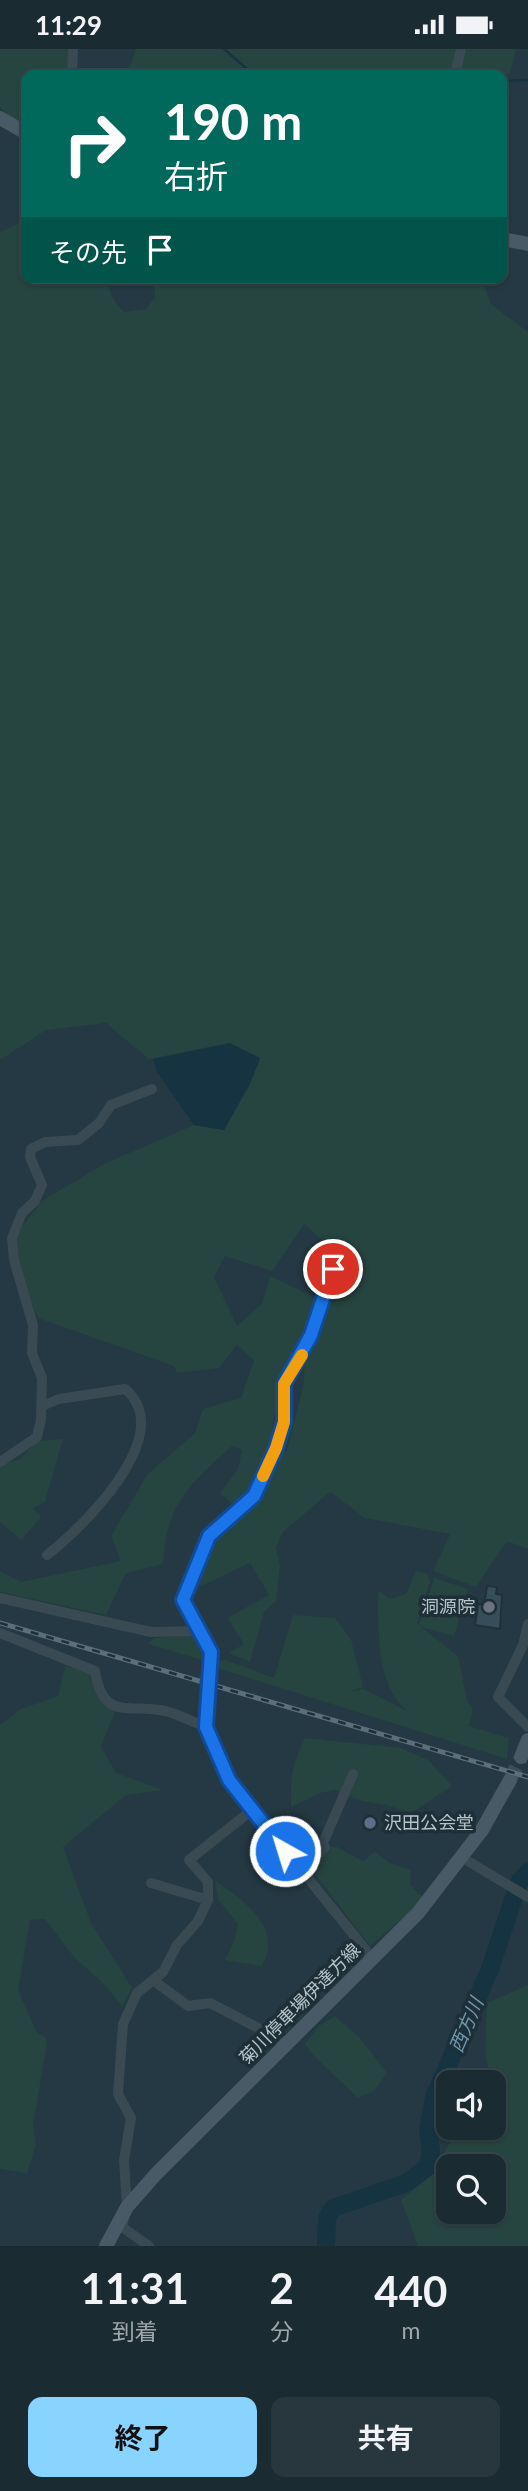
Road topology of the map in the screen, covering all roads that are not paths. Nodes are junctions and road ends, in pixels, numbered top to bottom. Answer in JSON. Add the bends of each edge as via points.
{"nodes":[{"id":1,"x":73,"y":49,"type":"edge"},
{"id":2,"x":461,"y":49,"type":"edge"},
{"id":3,"x":72,"y":70,"type":"edge"},
{"id":4,"x":456,"y":70,"type":"edge"},
{"id":5,"x":0,"y":118,"type":"edge"},
{"id":6,"x":21,"y":131,"type":"edge"},
{"id":7,"x":507,"y":240,"type":"edge"},
{"id":8,"x":528,"y":244,"type":"edge"},
{"id":9,"x":152,"y":1089,"type":"dead end"},
{"id":10,"x":0,"y":1233,"type":"edge"},
{"id":11,"x":13,"y":1233,"type":"junction"},
{"id":12,"x":333,"y":1269,"type":"dead end"},
{"id":13,"x":42,"y":1406,"type":"junction"},
{"id":14,"x":0,"y":1462,"type":"edge"},
{"id":15,"x":47,"y":1555,"type":"dead end"},
{"id":16,"x":0,"y":1598,"type":"edge"},
{"id":17,"x":528,"y":1625,"type":"edge"},
{"id":18,"x":200,"y":1631,"type":"junction"},
{"id":19,"x":0,"y":1633,"type":"edge"},
{"id":20,"x":206,"y":1727,"type":"junction"},
{"id":21,"x":528,"y":1727,"type":"edge"},
{"id":22,"x":528,"y":1740,"type":"edge"},
{"id":23,"x":521,"y":1757,"type":"dead end"},
{"id":24,"x":353,"y":1774,"type":"dead end"},
{"id":25,"x":510,"y":1780,"type":"tunnel mouth"},
{"id":26,"x":252,"y":1809,"type":"junction"},
{"id":27,"x":336,"y":1832,"type":"dead end"},
{"id":28,"x":322,"y":1842,"type":"junction"},
{"id":29,"x":461,"y":1857,"type":"junction"},
{"id":30,"x":302,"y":1872,"type":"junction"},
{"id":31,"x":151,"y":1883,"type":"dead end"},
{"id":32,"x":526,"y":1895,"type":"edge"},
{"id":33,"x":208,"y":1900,"type":"junction"},
{"id":34,"x":373,"y":1959,"type":"junction"},
{"id":35,"x":153,"y":1980,"type":"junction"},
{"id":36,"x":287,"y":2043,"type":"junction"},
{"id":37,"x":127,"y":2207,"type":"junction"},
{"id":38,"x":106,"y":2246,"type":"edge"},
{"id":39,"x":149,"y":2246,"type":"edge"}],
"edges":[{"from":1,"to":3,"type":"street"},
{"from":2,"to":4,"type":"street"},
{"from":5,"to":6,"type":"main road"},
{"from":7,"to":8,"type":"main road"},
{"from":9,"to":11,"type":"street","via":[[111,1105],[99,1123],[78,1140],[45,1142],[31,1149],[42,1185]]},
{"from":10,"to":11,"type":"street"},
{"from":11,"to":13,"type":"street","via":[[14,1260],[33,1325],[32,1353],[42,1378]]},
{"from":12,"to":18,"type":"street","via":[[311,1335],[284,1384],[284,1422],[276,1448],[254,1496],[209,1536],[183,1600]]},
{"from":13,"to":14,"type":"street","via":[[37,1437]]},
{"from":13,"to":15,"type":"street","via":[[125,1389],[133,1396],[141,1422],[126,1468],[111,1492],[76,1532]]},
{"from":16,"to":18,"type":"street","via":[[151,1632]]},
{"from":17,"to":21,"type":"street","via":[[498,1697]]},
{"from":18,"to":20,"type":"street","via":[[211,1652]]},
{"from":19,"to":20,"type":"street","via":[[95,1671],[97,1688],[119,1709],[164,1711]]},
{"from":20,"to":26,"type":"street","via":[[229,1780]]},
{"from":22,"to":23,"type":"main road"},
{"from":24,"to":28,"type":"street"},
{"from":25,"to":29,"type":"main road","name":"菊川停車場伊達方線"},
{"from":26,"to":30,"type":"street"},
{"from":26,"to":33,"type":"street","via":[[189,1860],[208,1882]]},
{"from":27,"to":28,"type":"street"},
{"from":28,"to":30,"type":"street"},
{"from":29,"to":32,"type":"street"},
{"from":29,"to":34,"type":"main road","name":"菊川停車場伊達方線","via":[[418,1913]]},
{"from":30,"to":34,"type":"street"},
{"from":31,"to":33,"type":"street"},
{"from":33,"to":35,"type":"street","via":[[163,1972]]},
{"from":34,"to":36,"type":"main road","name":"菊川停車場伊達方線"},
{"from":35,"to":36,"type":"street","via":[[188,2006],[210,2003]]},
{"from":35,"to":37,"type":"street","via":[[137,1993],[123,2024],[118,2094],[131,2118],[124,2160]]},
{"from":36,"to":37,"type":"main road","name":"菊川停車場伊達方線"},
{"from":37,"to":38,"type":"main road","name":"菊川停車場伊達方線"},
{"from":37,"to":39,"type":"street","via":[[122,2227]]}]}
